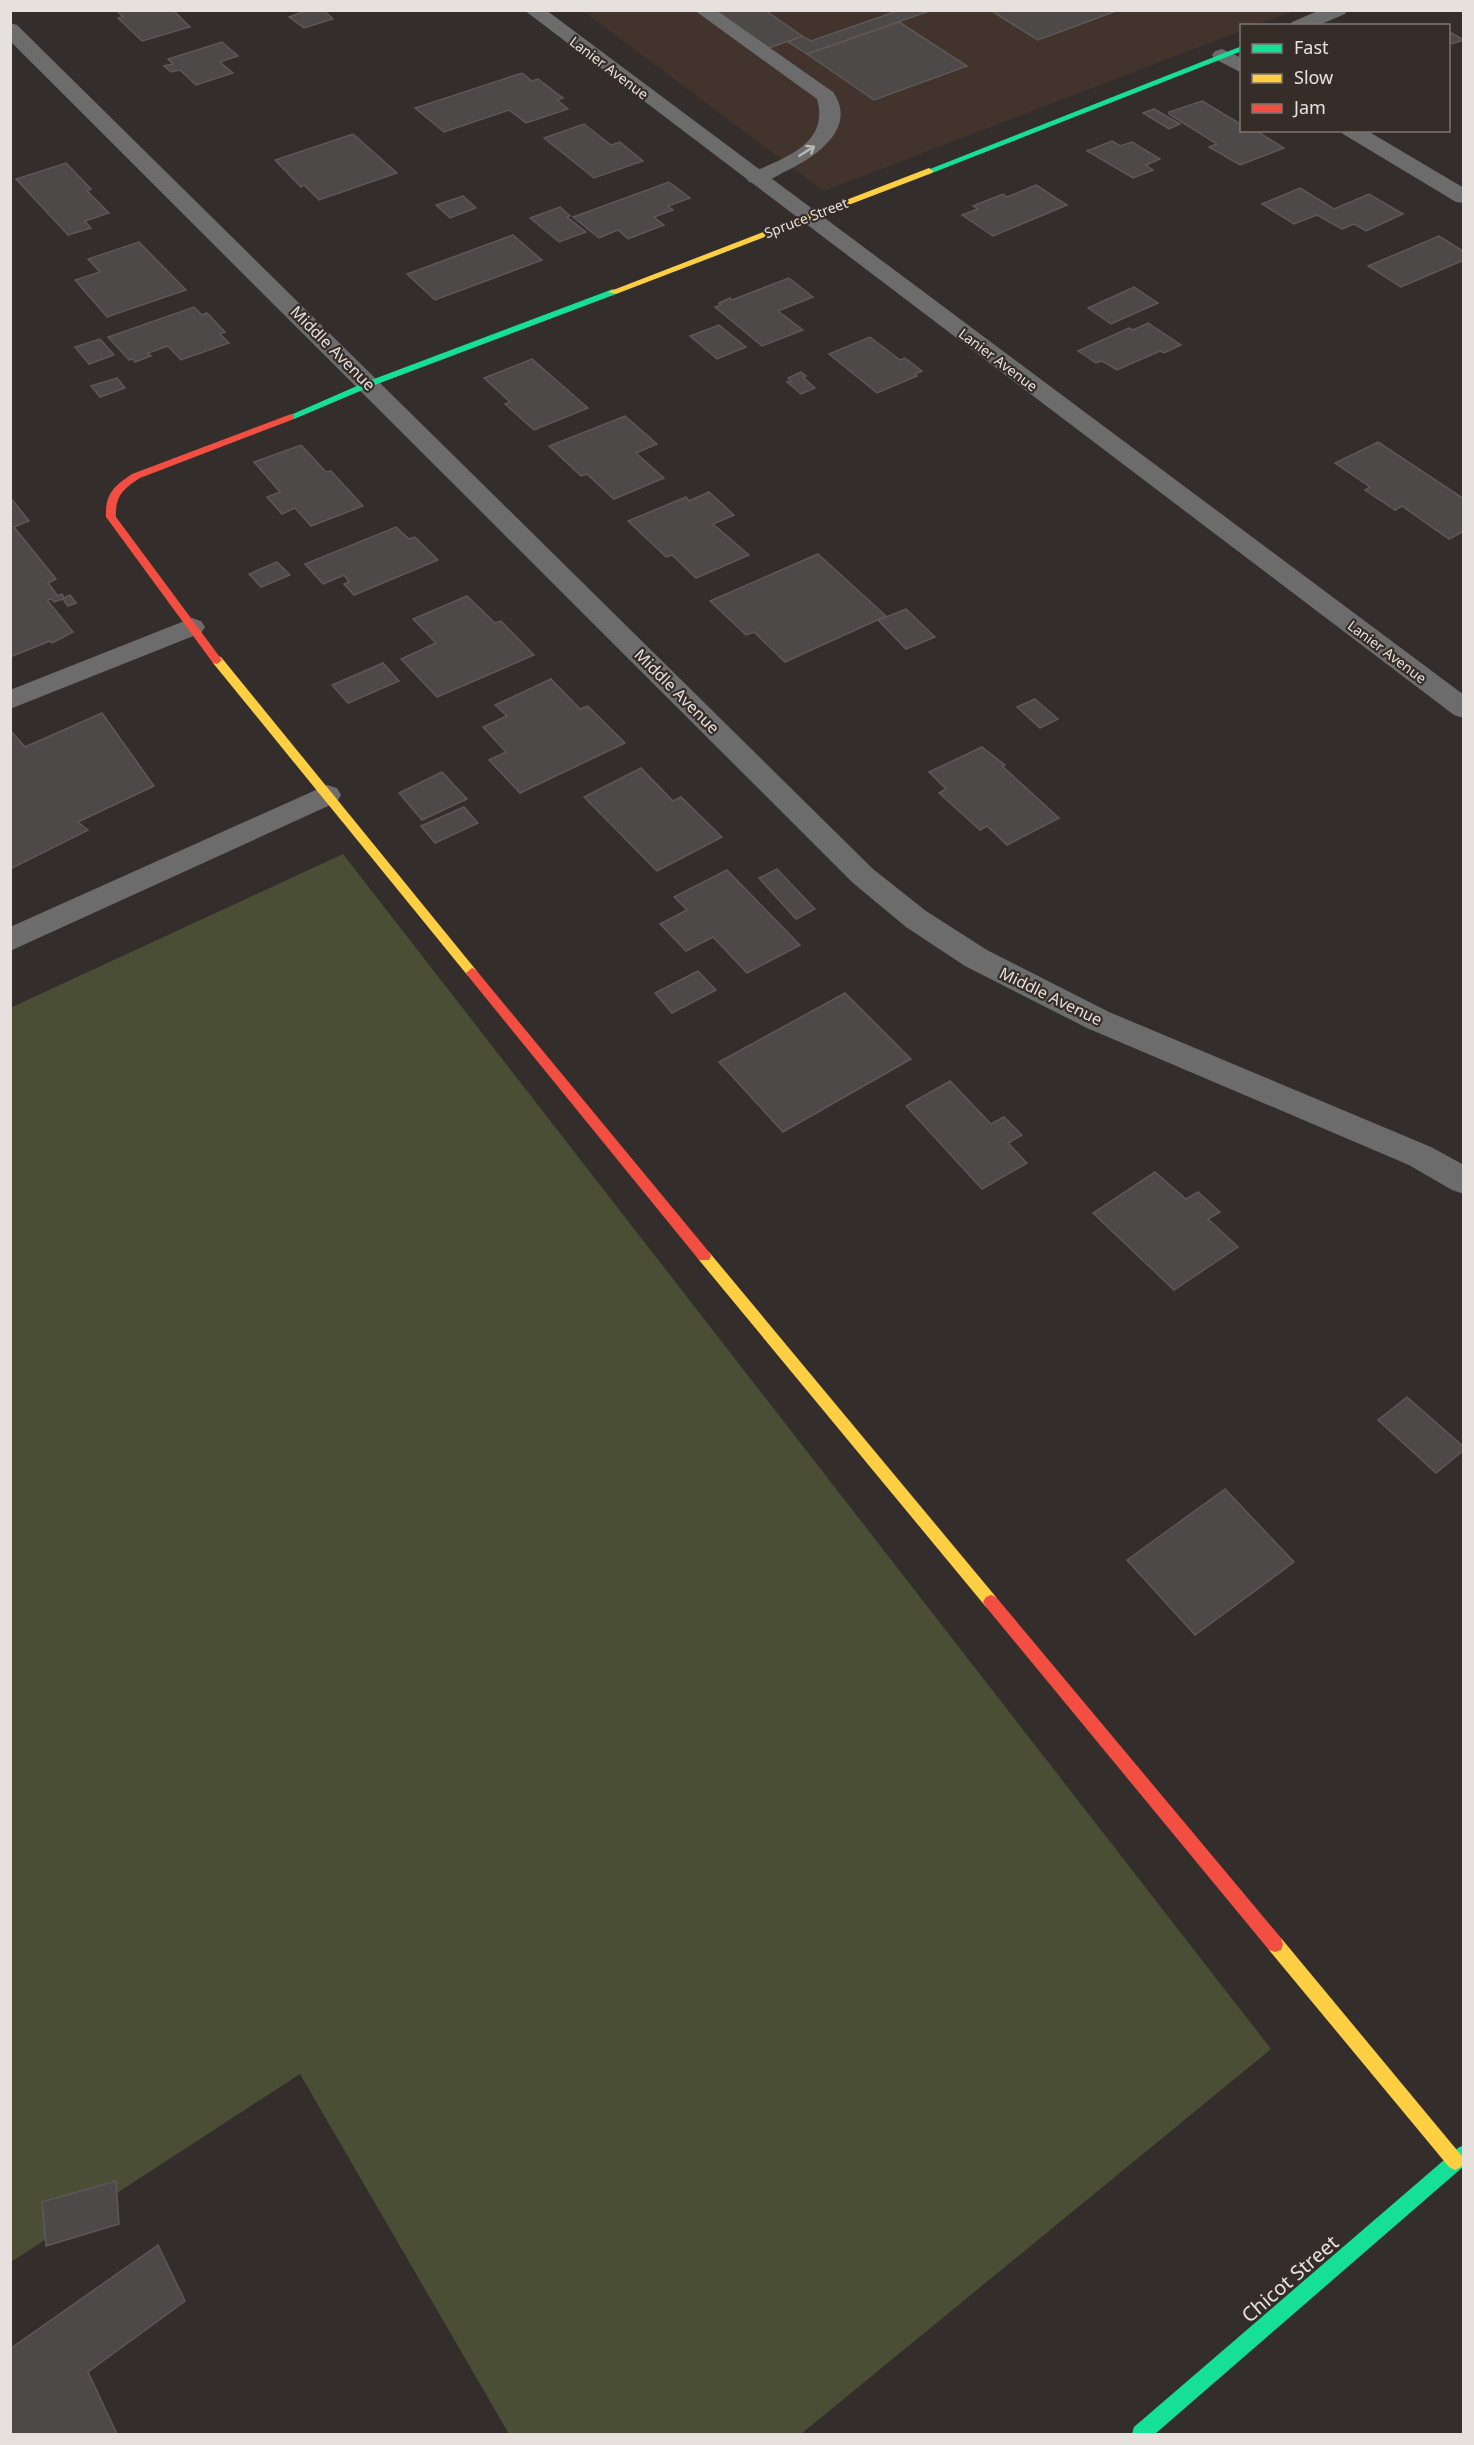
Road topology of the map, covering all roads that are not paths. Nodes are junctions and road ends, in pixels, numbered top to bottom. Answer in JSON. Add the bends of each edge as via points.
{"nodes":[{"id":1,"x":533,"y":10,"type":"edge"},
{"id":2,"x":703,"y":10,"type":"edge"},
{"id":3,"x":1338,"y":10,"type":"edge"},
{"id":4,"x":1304,"y":24,"type":"edge"},
{"id":5,"x":10,"y":29,"type":"edge"},
{"id":6,"x":1240,"y":49,"type":"edge"},
{"id":7,"x":1222,"y":55,"type":"junction"},
{"id":8,"x":1240,"y":66,"type":"edge"},
{"id":9,"x":1353,"y":132,"type":"edge"},
{"id":10,"x":756,"y":178,"type":"junction"},
{"id":11,"x":1464,"y":197,"type":"edge"},
{"id":12,"x":809,"y":218,"type":"junction"},
{"id":13,"x":369,"y":384,"type":"junction"},
{"id":14,"x":192,"y":627,"type":"junction"},
{"id":15,"x":10,"y":699,"type":"edge"},
{"id":16,"x":1464,"y":710,"type":"edge"},
{"id":17,"x":327,"y":795,"type":"junction"},
{"id":18,"x":10,"y":940,"type":"edge"},
{"id":19,"x":1464,"y":1181,"type":"edge"},
{"id":20,"x":1459,"y":2158,"type":"edge"},
{"id":21,"x":1141,"y":2434,"type":"edge"}],
"edges":[{"from":1,"to":10,"type":"street","name":"Lanier Avenue"},
{"from":10,"to":2,"type":"lane","one_way":true,"via":[[813,149],[829,130],[832,108],[826,96]]},
{"from":3,"to":4,"type":"street"},
{"from":5,"to":13,"type":"street","name":"Middle Avenue"},
{"from":6,"to":7,"type":"street","name":"Spruce Street"},
{"from":7,"to":8,"type":"street"},
{"from":7,"to":12,"type":"street","name":"Spruce Street"},
{"from":9,"to":11,"type":"street"},
{"from":10,"to":12,"type":"street","name":"Lanier Avenue"},
{"from":12,"to":13,"type":"street","name":"Spruce Street"},
{"from":12,"to":16,"type":"street","name":"Lanier Avenue"},
{"from":13,"to":14,"type":"street","name":"Spruce Street","via":[[136,476],[115,490],[109,501],[111,517]]},
{"from":13,"to":19,"type":"street","name":"Middle Avenue","via":[[863,876],[916,920],[976,958],[1098,1020],[1420,1156]]},
{"from":14,"to":15,"type":"street"},
{"from":14,"to":17,"type":"street","name":"Spruce Street"},
{"from":17,"to":18,"type":"street"},
{"from":17,"to":20,"type":"street","name":"Spruce Street","via":[[660,1203]]},
{"from":20,"to":21,"type":"street","name":"Chicot Street"}]}
